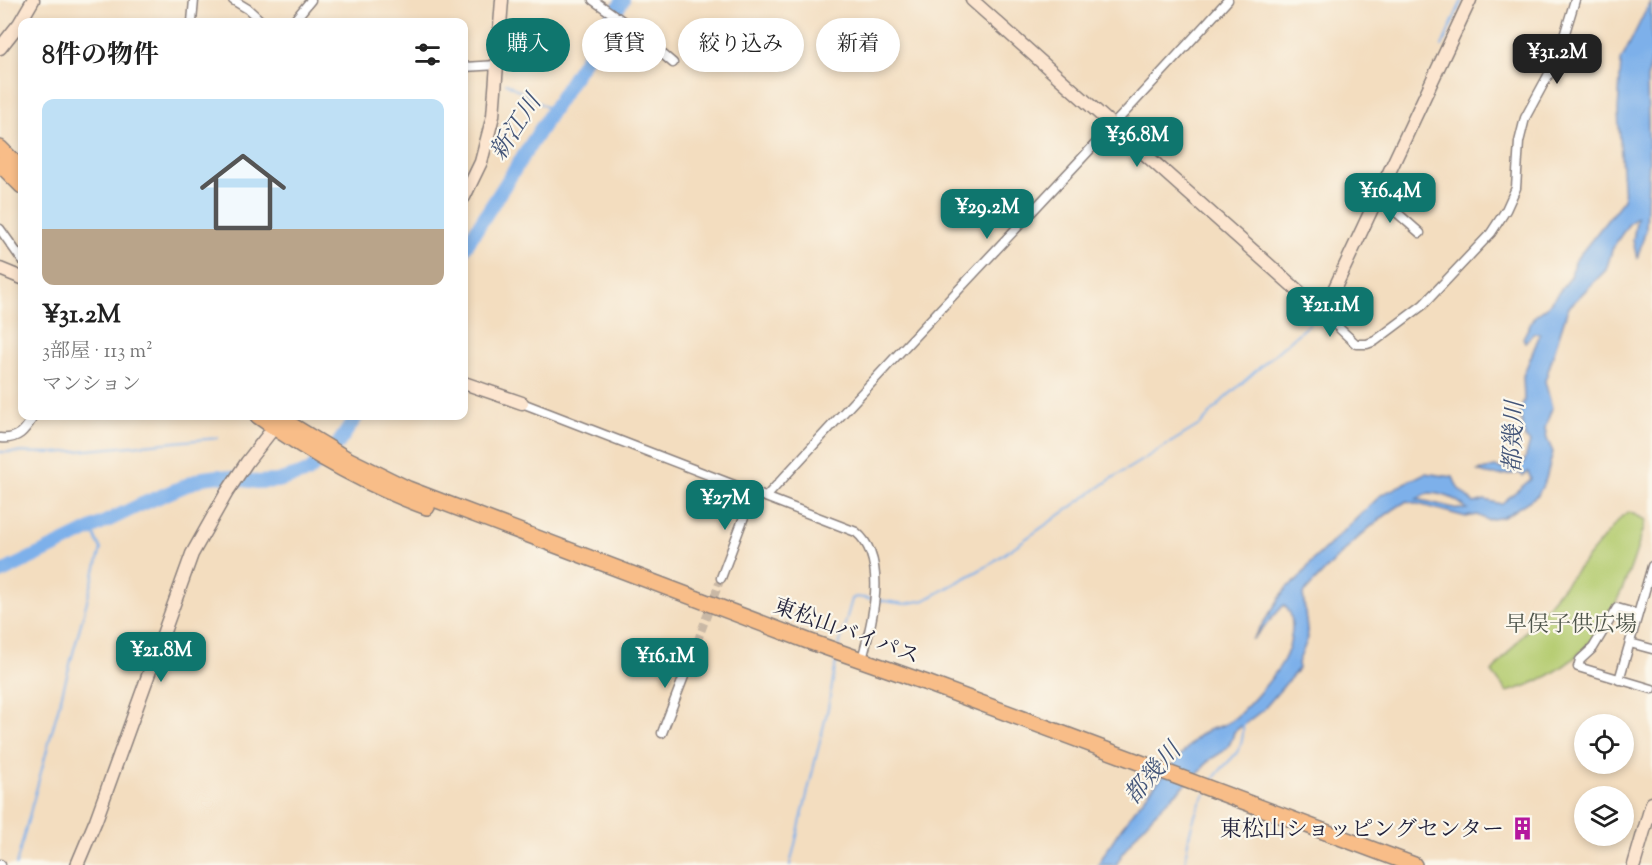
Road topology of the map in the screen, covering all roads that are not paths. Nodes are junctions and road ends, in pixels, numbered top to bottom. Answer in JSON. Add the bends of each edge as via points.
{"nodes":[{"id":1,"x":33,"y":0,"type":"edge"},
{"id":2,"x":194,"y":0,"type":"edge"},
{"id":3,"x":233,"y":0,"type":"edge"},
{"id":4,"x":311,"y":0,"type":"edge"},
{"id":5,"x":501,"y":0,"type":"edge"},
{"id":6,"x":593,"y":0,"type":"edge"},
{"id":7,"x":972,"y":0,"type":"edge"},
{"id":8,"x":1228,"y":0,"type":"edge"},
{"id":9,"x":1470,"y":0,"type":"edge"},
{"id":10,"x":1575,"y":0,"type":"edge"},
{"id":11,"x":24,"y":18,"type":"edge"},
{"id":12,"x":192,"y":18,"type":"edge"},
{"id":13,"x":258,"y":18,"type":"edge"},
{"id":14,"x":296,"y":18,"type":"edge"},
{"id":15,"x":500,"y":18,"type":"edge"},
{"id":16,"x":18,"y":28,"type":"edge"},
{"id":17,"x":0,"y":48,"type":"edge"},
{"id":18,"x":673,"y":63,"type":"dead end"},
{"id":19,"x":486,"y":66,"type":"edge"},
{"id":20,"x":468,"y":67,"type":"edge"},
{"id":21,"x":497,"y":72,"type":"edge"},
{"id":22,"x":1112,"y":126,"type":"junction"},
{"id":23,"x":0,"y":148,"type":"edge"},
{"id":24,"x":0,"y":164,"type":"edge"},
{"id":25,"x":18,"y":166,"type":"edge"},
{"id":26,"x":18,"y":182,"type":"edge"},
{"id":27,"x":468,"y":189,"type":"edge"},
{"id":28,"x":1377,"y":196,"type":"junction"},
{"id":29,"x":0,"y":230,"type":"edge"},
{"id":30,"x":1420,"y":233,"type":"dead end"},
{"id":31,"x":18,"y":255,"type":"edge"},
{"id":32,"x":0,"y":269,"type":"edge"},
{"id":33,"x":18,"y":276,"type":"edge"},
{"id":34,"x":1323,"y":313,"type":"junction"},
{"id":35,"x":468,"y":384,"type":"edge"},
{"id":36,"x":522,"y":403,"type":"joint"},
{"id":37,"x":31,"y":420,"type":"edge"},
{"id":38,"x":277,"y":420,"type":"edge"},
{"id":39,"x":279,"y":420,"type":"edge"},
{"id":40,"x":0,"y":438,"type":"edge"},
{"id":41,"x":341,"y":462,"type":"junction"},
{"id":42,"x":753,"y":493,"type":"junction"},
{"id":43,"x":766,"y":497,"type":"junction"},
{"id":44,"x":1652,"y":566,"type":"edge"},
{"id":45,"x":721,"y":578,"type":"tunnel mouth"},
{"id":46,"x":1650,"y":582,"type":"edge"},
{"id":47,"x":1638,"y":614,"type":"junction"},
{"id":48,"x":1630,"y":643,"type":"junction"},
{"id":49,"x":1652,"y":649,"type":"edge"},
{"id":50,"x":693,"y":653,"type":"tunnel mouth"},
{"id":51,"x":862,"y":659,"type":"junction"},
{"id":52,"x":1619,"y":680,"type":"junction"},
{"id":53,"x":1652,"y":689,"type":"edge"},
{"id":54,"x":662,"y":733,"type":"dead end"},
{"id":55,"x":1058,"y":738,"type":"junction"},
{"id":56,"x":1652,"y":803,"type":"edge"},
{"id":57,"x":1325,"y":837,"type":"junction"},
{"id":58,"x":77,"y":865,"type":"edge"},
{"id":59,"x":1385,"y":865,"type":"edge"},
{"id":60,"x":1414,"y":865,"type":"edge"},
{"id":61,"x":1634,"y":865,"type":"edge"}],
"edges":[{"from":1,"to":11,"type":"street"},
{"from":2,"to":12,"type":"street"},
{"from":3,"to":13,"type":"street"},
{"from":4,"to":14,"type":"street"},
{"from":5,"to":15,"type":"street"},
{"from":6,"to":18,"type":"street"},
{"from":7,"to":22,"type":"street"},
{"from":8,"to":22,"type":"street"},
{"from":9,"to":28,"type":"street"},
{"from":10,"to":34,"type":"street","via":[[1557,58],[1525,118],[1516,188],[1491,233],[1423,305],[1375,341],[1356,344]]},
{"from":16,"to":17,"type":"street"},
{"from":19,"to":20,"type":"street"},
{"from":21,"to":27,"type":"street","via":[[488,140]]},
{"from":22,"to":34,"type":"street"},
{"from":22,"to":43,"type":"street"},
{"from":23,"to":25,"type":"highway"},
{"from":24,"to":26,"type":"highway"},
{"from":28,"to":30,"type":"street"},
{"from":28,"to":34,"type":"street"},
{"from":29,"to":31,"type":"street"},
{"from":32,"to":33,"type":"street"},
{"from":35,"to":36,"type":"street"},
{"from":36,"to":42,"type":"street"},
{"from":37,"to":40,"type":"street","via":[[21,434],[11,439]]},
{"from":38,"to":58,"type":"street","via":[[226,492],[192,554]]},
{"from":39,"to":41,"type":"highway","name":"東松山バイパス"},
{"from":41,"to":51,"type":"highway","name":"東松山バイパス"},
{"from":41,"to":55,"type":"highway","name":"東松山バイパス","via":[[387,492]]},
{"from":42,"to":43,"type":"street"},
{"from":42,"to":45,"type":"street"},
{"from":43,"to":51,"type":"street","via":[[863,538],[873,560],[875,586]]},
{"from":44,"to":46,"type":"street"},
{"from":46,"to":47,"type":"street"},
{"from":47,"to":48,"type":"street"},
{"from":47,"to":52,"type":"street","via":[[1617,608],[1593,648],[1580,660],[1578,667]]},
{"from":48,"to":49,"type":"street"},
{"from":48,"to":52,"type":"street"},
{"from":50,"to":54,"type":"street"},
{"from":51,"to":55,"type":"highway","name":"東松山バイパス"},
{"from":52,"to":53,"type":"street"},
{"from":55,"to":57,"type":"highway","name":"東松山バイパス"},
{"from":56,"to":61,"type":"street"},
{"from":57,"to":59,"type":"highway","name":"東松山バイパス"},
{"from":57,"to":60,"type":"highway","name":"東松山バイパス"}]}
